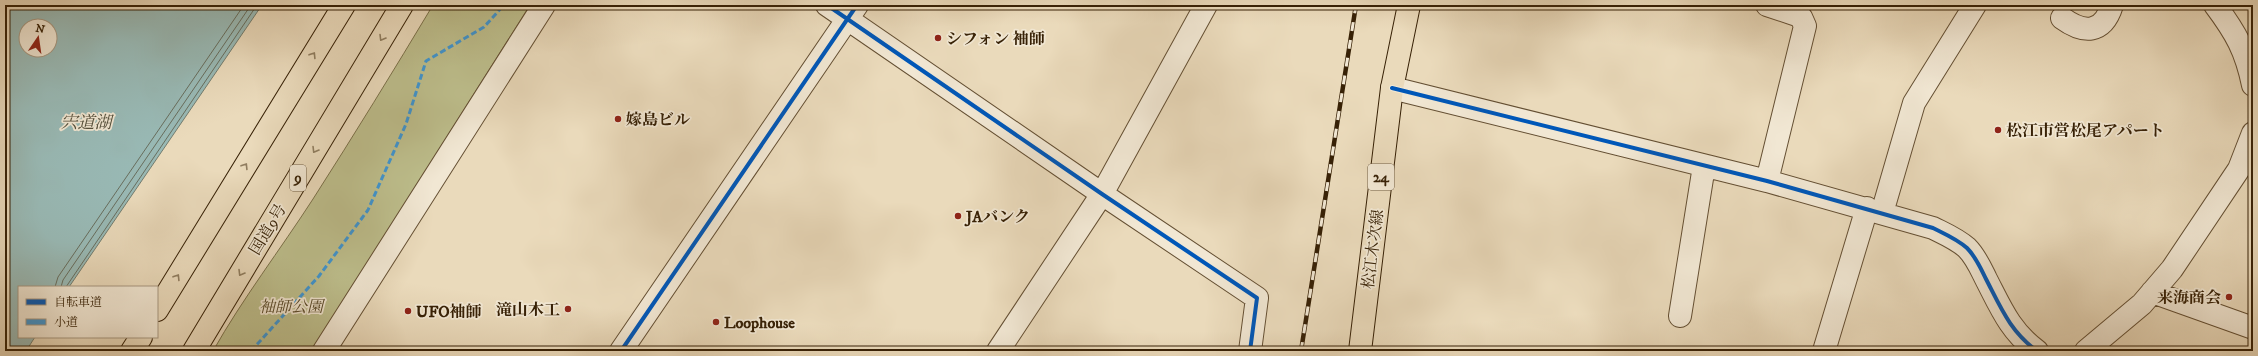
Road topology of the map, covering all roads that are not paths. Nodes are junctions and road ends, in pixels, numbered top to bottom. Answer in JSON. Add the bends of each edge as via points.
{"nodes":[{"id":1,"x":344,"y":5,"type":"edge"},
{"id":2,"x":402,"y":5,"type":"edge"},
{"id":3,"x":544,"y":5,"type":"edge"},
{"id":4,"x":827,"y":5,"type":"edge"},
{"id":5,"x":1206,"y":5,"type":"edge"},
{"id":6,"x":1409,"y":5,"type":"edge"},
{"id":7,"x":1767,"y":5,"type":"edge"},
{"id":8,"x":1975,"y":5,"type":"edge"},
{"id":9,"x":2112,"y":5,"type":"edge"},
{"id":10,"x":2215,"y":5,"type":"edge"},
{"id":11,"x":852,"y":12,"type":"edge"},
{"id":12,"x":2062,"y":18,"type":"dead end"},
{"id":13,"x":2253,"y":85,"type":"edge"},
{"id":14,"x":1392,"y":88,"type":"junction"},
{"id":15,"x":2253,"y":133,"type":"edge"},
{"id":16,"x":1704,"y":166,"type":"junction"},
{"id":17,"x":1767,"y":181,"type":"junction"},
{"id":18,"x":1102,"y":194,"type":"junction"},
{"id":19,"x":1875,"y":210,"type":"junction"},
{"id":20,"x":2152,"y":292,"type":"junction"},
{"id":21,"x":158,"y":308,"type":"edge"},
{"id":22,"x":1680,"y":316,"type":"dead end"},
{"id":23,"x":2253,"y":328,"type":"edge"},
{"id":24,"x":140,"y":338,"type":"edge"},
{"id":25,"x":132,"y":351,"type":"edge"},
{"id":26,"x":194,"y":351,"type":"edge"},
{"id":27,"x":324,"y":351,"type":"edge"},
{"id":28,"x":621,"y":351,"type":"edge"},
{"id":29,"x":998,"y":351,"type":"edge"},
{"id":30,"x":1250,"y":351,"type":"edge"},
{"id":31,"x":1360,"y":351,"type":"edge"},
{"id":32,"x":1824,"y":351,"type":"edge"},
{"id":33,"x":2037,"y":351,"type":"edge"},
{"id":34,"x":2086,"y":351,"type":"edge"}],
"edges":[{"from":21,"to":1,"type":"main road","one_way":true},
{"from":2,"to":26,"type":"main road","name":"国道9号","number":"9","one_way":true},
{"from":3,"to":27,"type":"street"},
{"from":4,"to":11,"type":"street"},
{"from":5,"to":18,"type":"street"},
{"from":6,"to":14,"type":"main road","name":"松江木次線","number":"24"},
{"from":7,"to":17,"type":"street","via":[[1801,17],[1805,26]]},
{"from":8,"to":19,"type":"street","via":[[1914,103]]},
{"from":9,"to":12,"type":"street","via":[[2106,21],[2099,26],[2081,28]]},
{"from":10,"to":13,"type":"street","via":[[2243,48]]},
{"from":11,"to":18,"type":"street"},
{"from":11,"to":28,"type":"street"},
{"from":14,"to":16,"type":"street"},
{"from":14,"to":31,"type":"main road","name":"松江木次線","number":"24"},
{"from":15,"to":20,"type":"street","via":[[2239,169],[2172,269]]},
{"from":16,"to":17,"type":"street"},
{"from":16,"to":22,"type":"street"},
{"from":17,"to":19,"type":"street"},
{"from":18,"to":29,"type":"street"},
{"from":18,"to":30,"type":"street","via":[[1257,298]]},
{"from":19,"to":32,"type":"street"},
{"from":19,"to":33,"type":"street","via":[[1933,228],[1954,238],[1968,249],[1978,263],[2008,322],[2021,339]]},
{"from":20,"to":23,"type":"street"},
{"from":20,"to":34,"type":"street","via":[[2142,304]]},
{"from":24,"to":25,"type":"main road"}]}
